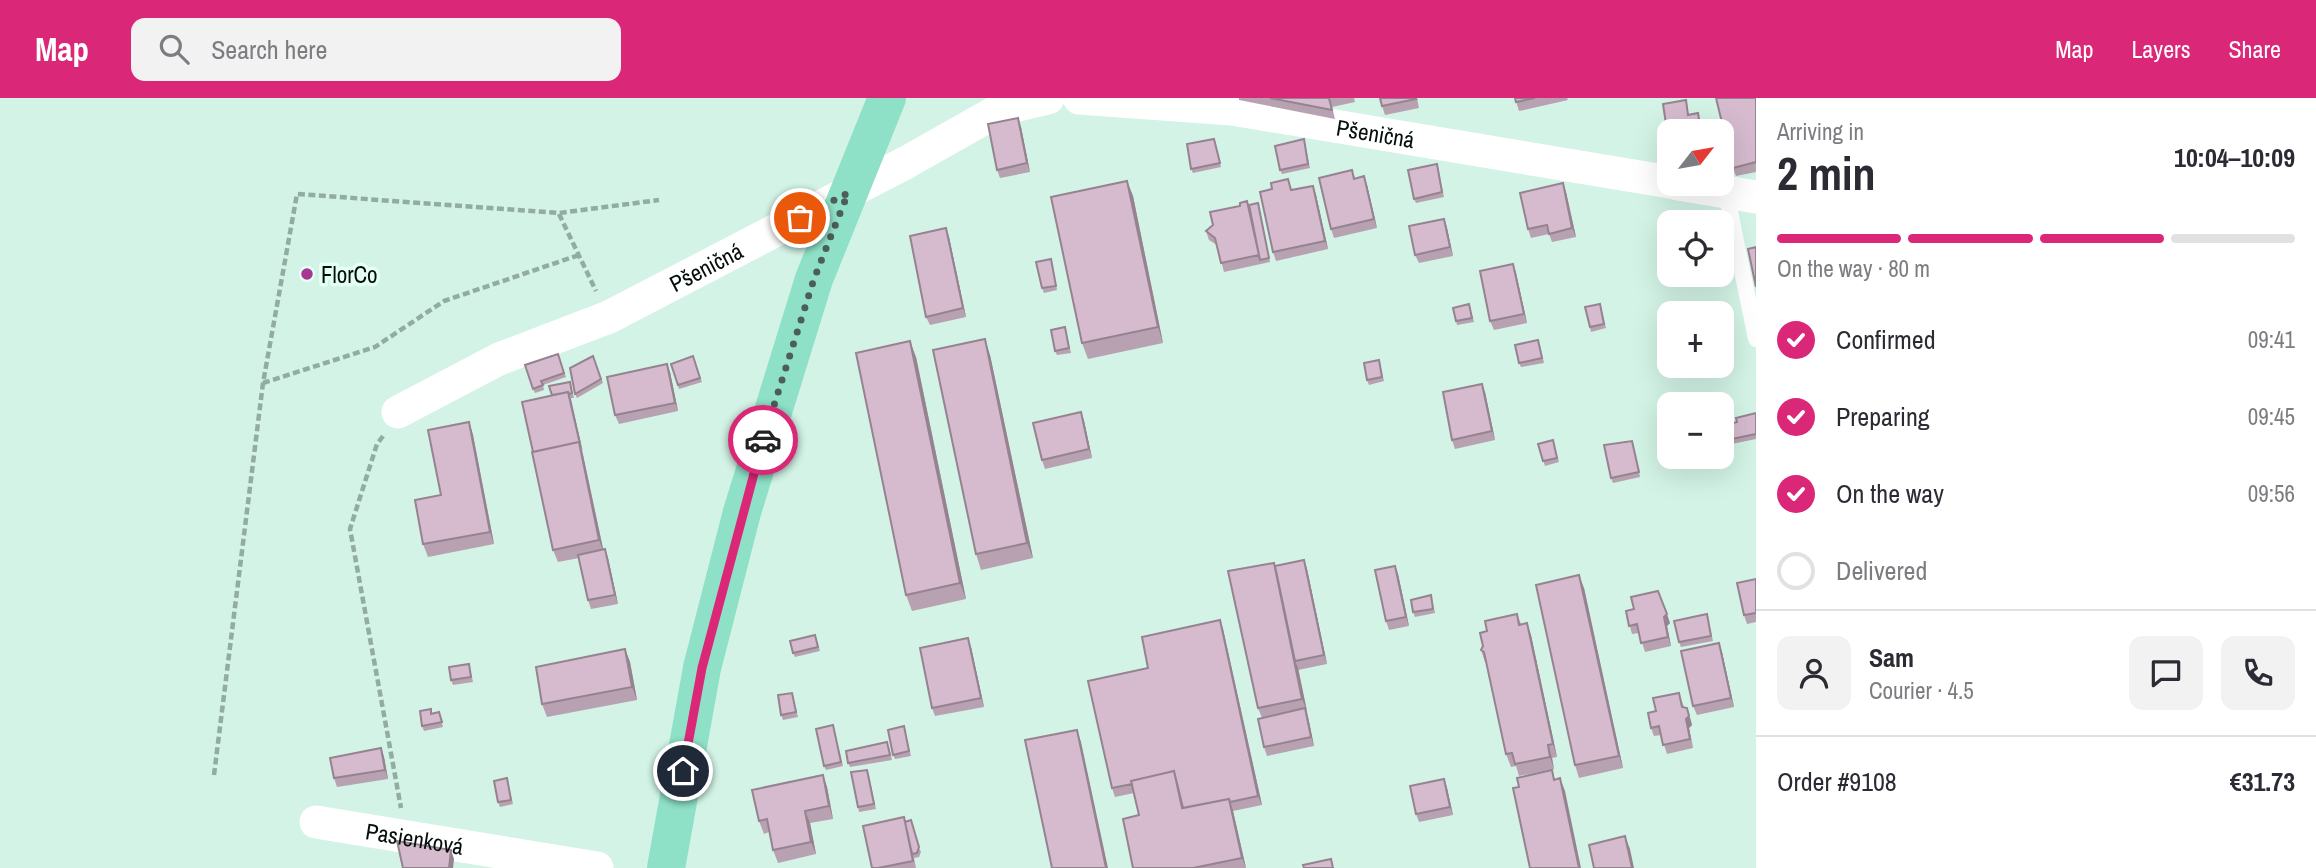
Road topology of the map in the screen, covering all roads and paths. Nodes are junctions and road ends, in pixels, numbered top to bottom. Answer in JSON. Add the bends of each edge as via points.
{"nodes":[{"id":1,"x":887,"y":98,"type":"edge"},
{"id":2,"x":1048,"y":98,"type":"edge"},
{"id":3,"x":1079,"y":98,"type":"edge"},
{"id":4,"x":987,"y":104,"type":"edge"},
{"id":5,"x":1657,"y":180,"type":"edge"},
{"id":6,"x":848,"y":193,"type":"junction"},
{"id":7,"x":1741,"y":194,"type":"edge"},
{"id":8,"x":659,"y":200,"type":"dead end"},
{"id":9,"x":559,"y":214,"type":"junction"},
{"id":10,"x":579,"y":255,"type":"junction"},
{"id":11,"x":609,"y":317,"type":"junction"},
{"id":12,"x":1756,"y":339,"type":"edge"},
{"id":13,"x":263,"y":383,"type":"junction"},
{"id":14,"x":398,"y":412,"type":"joint"},
{"id":15,"x":214,"y":775,"type":"dead end"},
{"id":16,"x":316,"y":822,"type":"dead end"},
{"id":17,"x":407,"y":837,"type":"junction"},
{"id":18,"x":597,"y":868,"type":"edge"},
{"id":19,"x":666,"y":868,"type":"edge"}],
"edges":[{"from":1,"to":6,"type":"main road"},
{"from":2,"to":4,"type":"street","name":"Pšeničná"},
{"from":3,"to":5,"type":"street","name":"Pšeničná","via":[[1232,109]]},
{"from":4,"to":6,"type":"street","name":"Pšeničná"},
{"from":6,"to":11,"type":"street","name":"Pšeničná"},
{"from":6,"to":19,"type":"main road","via":[[814,279],[742,512],[702,668]]},
{"from":7,"to":12,"type":"lane"},
{"from":8,"to":9,"type":"path"},
{"from":9,"to":10,"type":"path"},
{"from":9,"to":13,"type":"path","via":[[297,194]]},
{"from":10,"to":11,"type":"path"},
{"from":10,"to":13,"type":"path","via":[[444,301],[374,347]]},
{"from":11,"to":14,"type":"street","name":"Pšeničná","via":[[499,359]]},
{"from":13,"to":15,"type":"path"},
{"from":14,"to":17,"type":"path","via":[[377,444],[350,529]]},
{"from":16,"to":17,"type":"street","name":"Pasienková"},
{"from":17,"to":18,"type":"street","name":"Pasienková"}]}
